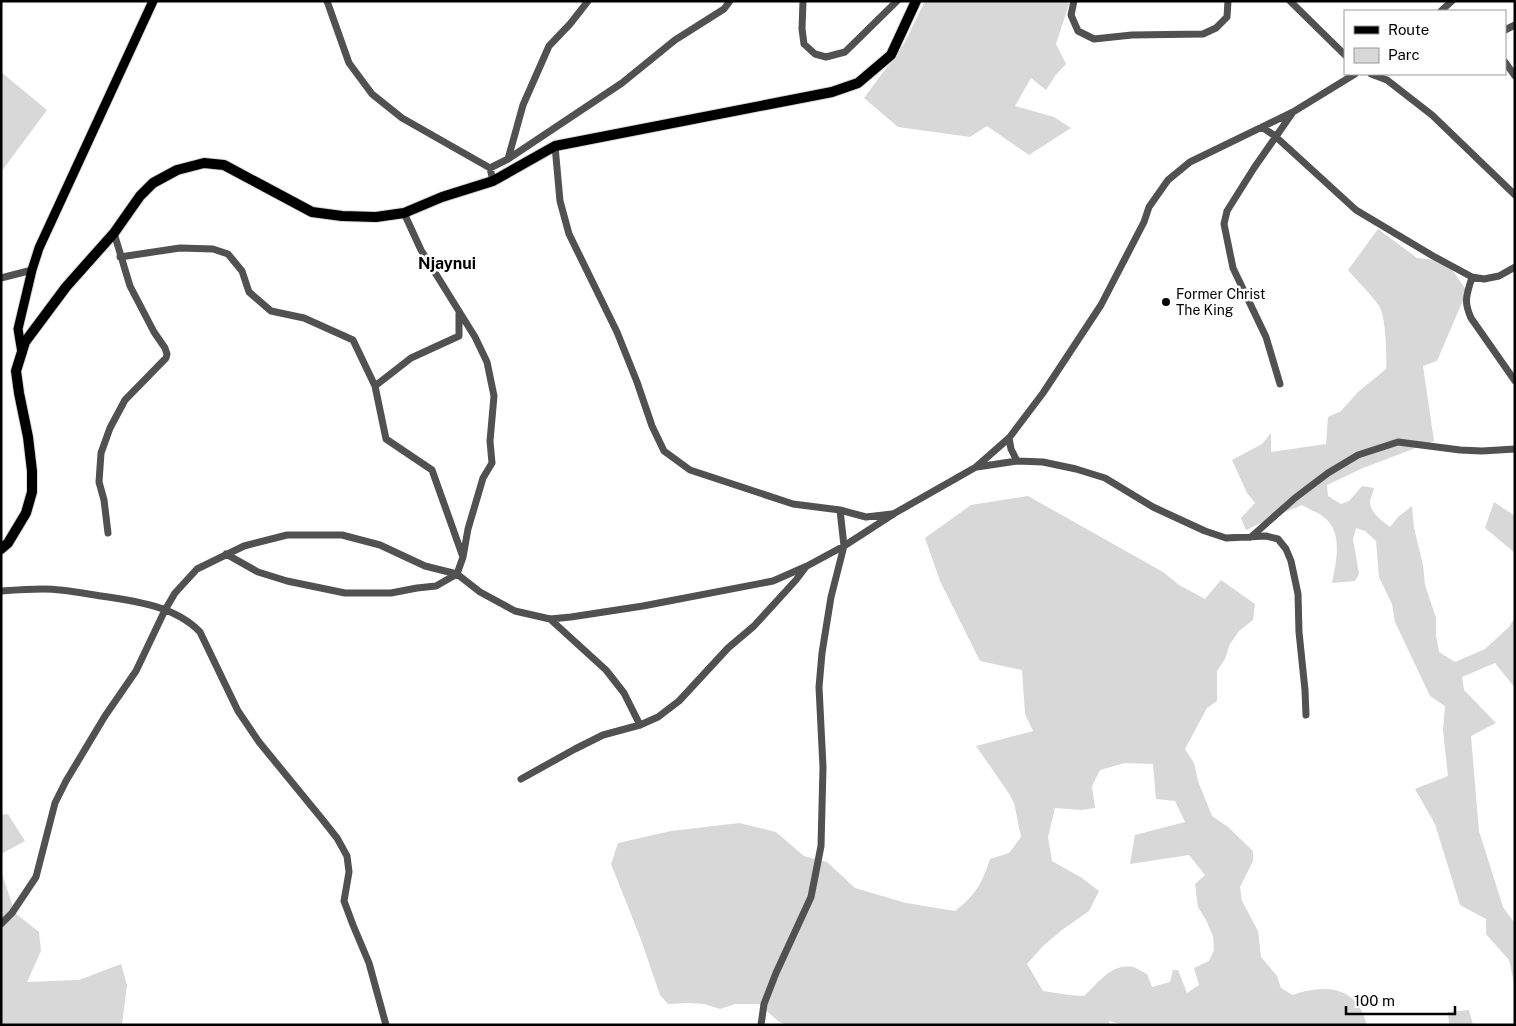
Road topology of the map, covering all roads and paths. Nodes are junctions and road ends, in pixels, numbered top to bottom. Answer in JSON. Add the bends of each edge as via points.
{"nodes":[{"id":1,"x":154,"y":1,"type":"edge"},
{"id":2,"x":327,"y":1,"type":"edge"},
{"id":3,"x":588,"y":1,"type":"edge"},
{"id":4,"x":730,"y":1,"type":"edge"},
{"id":5,"x":803,"y":1,"type":"edge"},
{"id":6,"x":897,"y":1,"type":"edge"},
{"id":7,"x":1074,"y":1,"type":"edge"},
{"id":8,"x":1228,"y":1,"type":"edge"},
{"id":9,"x":1290,"y":1,"type":"edge"},
{"id":10,"x":1452,"y":1,"type":"edge"},
{"id":11,"x":915,"y":2,"type":"edge"},
{"id":12,"x":1442,"y":10,"type":"edge"},
{"id":13,"x":1344,"y":54,"type":"edge"},
{"id":14,"x":1506,"y":63,"type":"edge"},
{"id":15,"x":1354,"y":75,"type":"edge"},
{"id":16,"x":1374,"y":75,"type":"edge"},
{"id":17,"x":1515,"y":76,"type":"edge"},
{"id":18,"x":1293,"y":112,"type":"junction"},
{"id":19,"x":1262,"y":127,"type":"junction"},
{"id":20,"x":1275,"y":136,"type":"junction"},
{"id":21,"x":555,"y":146,"type":"junction"},
{"id":22,"x":508,"y":159,"type":"junction"},
{"id":23,"x":490,"y":168,"type":"junction"},
{"id":24,"x":494,"y":181,"type":"junction"},
{"id":25,"x":1515,"y":195,"type":"edge"},
{"id":26,"x":404,"y":213,"type":"junction"},
{"id":27,"x":114,"y":232,"type":"junction"},
{"id":28,"x":120,"y":257,"type":"junction"},
{"id":29,"x":1515,"y":268,"type":"edge"},
{"id":30,"x":32,"y":270,"type":"junction"},
{"id":31,"x":1472,"y":277,"type":"junction"},
{"id":32,"x":1,"y":278,"type":"edge"},
{"id":33,"x":459,"y":312,"type":"junction"},
{"id":34,"x":22,"y":353,"type":"junction"},
{"id":35,"x":1515,"y":381,"type":"edge"},
{"id":36,"x":1280,"y":384,"type":"dead end"},
{"id":37,"x":375,"y":386,"type":"junction"},
{"id":38,"x":1009,"y":438,"type":"junction"},
{"id":39,"x":1515,"y":449,"type":"edge"},
{"id":40,"x":1017,"y":461,"type":"junction"},
{"id":41,"x":976,"y":467,"type":"junction"},
{"id":42,"x":840,"y":510,"type":"junction"},
{"id":43,"x":896,"y":513,"type":"junction"},
{"id":44,"x":108,"y":533,"type":"dead end"},
{"id":45,"x":1250,"y":537,"type":"junction"},
{"id":46,"x":844,"y":546,"type":"junction"},
{"id":47,"x":1,"y":549,"type":"edge"},
{"id":48,"x":226,"y":554,"type":"junction"},
{"id":49,"x":462,"y":557,"type":"junction"},
{"id":50,"x":807,"y":566,"type":"junction"},
{"id":51,"x":456,"y":574,"type":"junction"},
{"id":52,"x":1,"y":591,"type":"edge"},
{"id":53,"x":165,"y":610,"type":"junction"},
{"id":54,"x":550,"y":618,"type":"junction"},
{"id":55,"x":1306,"y":715,"type":"dead end"},
{"id":56,"x":640,"y":725,"type":"junction"},
{"id":57,"x":520,"y":779,"type":"dead end"},
{"id":58,"x":1,"y":924,"type":"edge"},
{"id":59,"x":384,"y":1024,"type":"edge"},
{"id":60,"x":761,"y":1025,"type":"edge"}],
"edges":[{"from":1,"to":30,"type":"main road","via":[[39,248]]},
{"from":2,"to":23,"type":"street","via":[[349,62],[372,94],[402,118]]},
{"from":3,"to":22,"type":"street","via":[[549,46],[523,105]]},
{"from":4,"to":22,"type":"street","via":[[724,9],[675,40],[622,83]]},
{"from":5,"to":6,"type":"street","via":[[804,44],[815,54],[826,57],[845,52]]},
{"from":7,"to":8,"type":"street","via":[[1071,15],[1078,30],[1094,39],[1203,34],[1216,28],[1227,17]]},
{"from":9,"to":13,"type":"street"},
{"from":10,"to":12,"type":"street"},
{"from":11,"to":21,"type":"highway","via":[[891,55],[858,83],[832,92]]},
{"from":14,"to":17,"type":"street"},
{"from":15,"to":18,"type":"street"},
{"from":16,"to":25,"type":"street","via":[[1387,80],[1432,115]]},
{"from":18,"to":19,"type":"street"},
{"from":18,"to":20,"type":"street"},
{"from":19,"to":20,"type":"street"},
{"from":19,"to":38,"type":"street","via":[[1190,162],[1168,180],[1149,207],[1101,305]]},
{"from":20,"to":31,"type":"street","via":[[1356,210]]},
{"from":20,"to":36,"type":"street","via":[[1228,211],[1224,224],[1233,268],[1266,337]]},
{"from":21,"to":24,"type":"highway"},
{"from":21,"to":42,"type":"street","via":[[560,201],[569,234],[617,332],[664,451],[690,470],[793,504]]},
{"from":22,"to":23,"type":"street"},
{"from":23,"to":24,"type":"street"},
{"from":24,"to":26,"type":"highway"},
{"from":26,"to":27,"type":"highway","via":[[376,217],[312,212],[224,165],[204,163],[177,170],[153,183]]},
{"from":26,"to":33,"type":"street","via":[[421,250]]},
{"from":27,"to":28,"type":"street"},
{"from":27,"to":34,"type":"highway","via":[[32,331]]},
{"from":28,"to":37,"type":"street","via":[[180,248],[213,249],[228,254],[242,271],[249,292],[271,311],[304,318],[353,340]]},
{"from":28,"to":44,"type":"street","via":[[130,286],[167,354],[125,400],[101,453],[99,482]]},
{"from":29,"to":31,"type":"street","via":[[1499,276]]},
{"from":30,"to":32,"type":"street"},
{"from":30,"to":34,"type":"main road","via":[[18,329]]},
{"from":31,"to":35,"type":"street","via":[[1466,306]]},
{"from":33,"to":37,"type":"street","via":[[459,336],[411,358]]},
{"from":33,"to":49,"type":"street","via":[[487,362],[494,396],[490,441],[492,463],[483,478]]},
{"from":34,"to":47,"type":"highway","via":[[16,371],[28,437],[32,492],[26,513]]},
{"from":37,"to":49,"type":"street","via":[[386,439],[432,470]]},
{"from":38,"to":40,"type":"street"},
{"from":38,"to":41,"type":"street"},
{"from":39,"to":45,"type":"street","via":[[1460,450],[1398,442],[1358,455],[1295,498]]},
{"from":40,"to":41,"type":"street"},
{"from":40,"to":45,"type":"street","via":[[1043,462],[1105,478],[1153,507],[1205,531],[1226,538]]},
{"from":41,"to":43,"type":"street"},
{"from":42,"to":43,"type":"street","via":[[866,517]]},
{"from":42,"to":46,"type":"street"},
{"from":43,"to":46,"type":"street"},
{"from":45,"to":55,"type":"street","via":[[1278,539],[1291,561],[1298,594]]},
{"from":46,"to":50,"type":"street"},
{"from":46,"to":60,"type":"street","via":[[831,597],[820,678],[821,846],[810,897],[770,988]]},
{"from":48,"to":51,"type":"street","via":[[288,535],[342,535],[380,545],[426,566]]},
{"from":48,"to":51,"type":"street","via":[[258,572],[346,593],[391,593],[436,586]]},
{"from":48,"to":53,"type":"street","via":[[197,569],[175,593]]},
{"from":49,"to":51,"type":"street"},
{"from":50,"to":54,"type":"street","via":[[773,581],[740,588],[643,606]]},
{"from":50,"to":56,"type":"street","via":[[754,626],[728,648],[679,701],[658,717]]},
{"from":51,"to":54,"type":"street","via":[[515,611]]},
{"from":52,"to":53,"type":"street","via":[[73,591]]},
{"from":53,"to":58,"type":"street","via":[[136,671],[66,781],[56,803],[36,877]]},
{"from":53,"to":59,"type":"street","via":[[200,632],[238,711],[337,838],[347,856],[349,872],[344,901],[369,962]]},
{"from":54,"to":56,"type":"street","via":[[606,670],[624,693]]},
{"from":56,"to":57,"type":"street","via":[[603,735]]}]}
